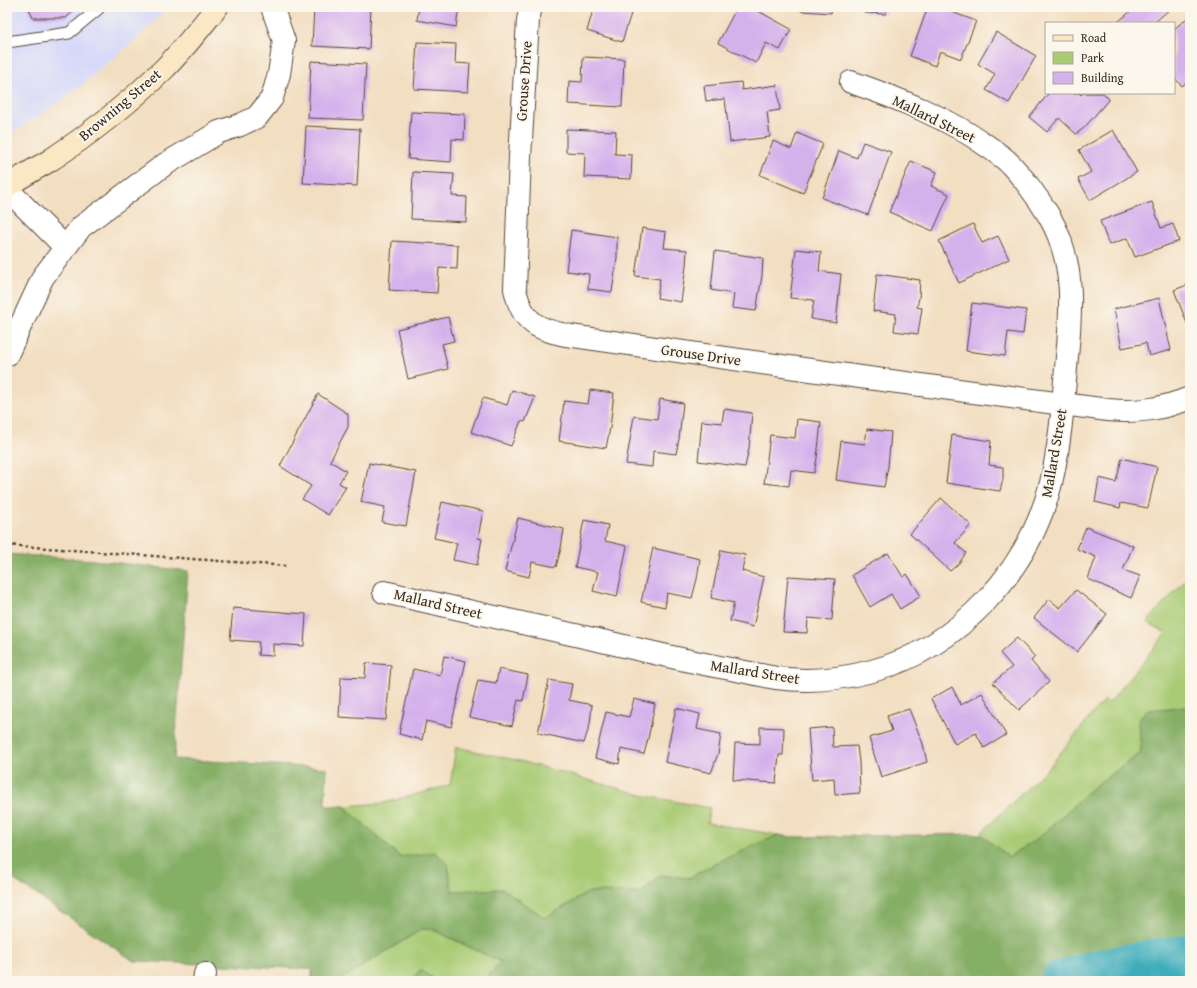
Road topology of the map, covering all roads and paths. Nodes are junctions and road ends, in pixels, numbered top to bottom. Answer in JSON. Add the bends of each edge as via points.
{"nodes":[{"id":1,"x":99,"y":7,"type":"edge"},
{"id":2,"x":217,"y":7,"type":"edge"},
{"id":3,"x":272,"y":7,"type":"edge"},
{"id":4,"x":531,"y":7,"type":"edge"},
{"id":5,"x":7,"y":42,"type":"edge"},
{"id":6,"x":851,"y":82,"type":"dead end"},
{"id":7,"x":7,"y":186,"type":"edge"},
{"id":8,"x":7,"y":189,"type":"edge"},
{"id":9,"x":65,"y":247,"type":"junction"},
{"id":10,"x":7,"y":355,"type":"edge"},
{"id":11,"x":1190,"y":398,"type":"edge"},
{"id":12,"x":1063,"y":404,"type":"junction"},
{"id":13,"x":7,"y":545,"type":"edge"},
{"id":14,"x":286,"y":566,"type":"dead end"},
{"id":15,"x":384,"y":592,"type":"dead end"}],
"edges":[{"from":1,"to":5,"type":"lane","via":[[69,33]]},
{"from":2,"to":7,"type":"street","name":"Browning Street","via":[[164,69],[136,96],[104,122]]},
{"from":3,"to":9,"type":"street","via":[[284,41],[272,98],[257,117],[218,132],[164,165],[81,228]]},
{"from":4,"to":12,"type":"street","name":"Grouse Drive","via":[[528,20],[520,156],[515,289],[521,309],[534,324],[553,333],[572,336]]},
{"from":6,"to":12,"type":"street","name":"Mallard Street","via":[[923,110],[958,127],[1006,160],[1038,199],[1051,219],[1069,272],[1071,319]]},
{"from":8,"to":9,"type":"street"},
{"from":9,"to":10,"type":"street","via":[[43,277]]},
{"from":11,"to":12,"type":"street","name":"Grouse Drive","via":[[1156,409],[1138,411]]},
{"from":12,"to":15,"type":"street","name":"Mallard Street","via":[[1055,461],[1044,505],[1027,545],[1009,574],[975,612],[945,636],[916,654],[871,671],[824,679],[776,678],[680,659]]},
{"from":13,"to":14,"type":"path"}]}
